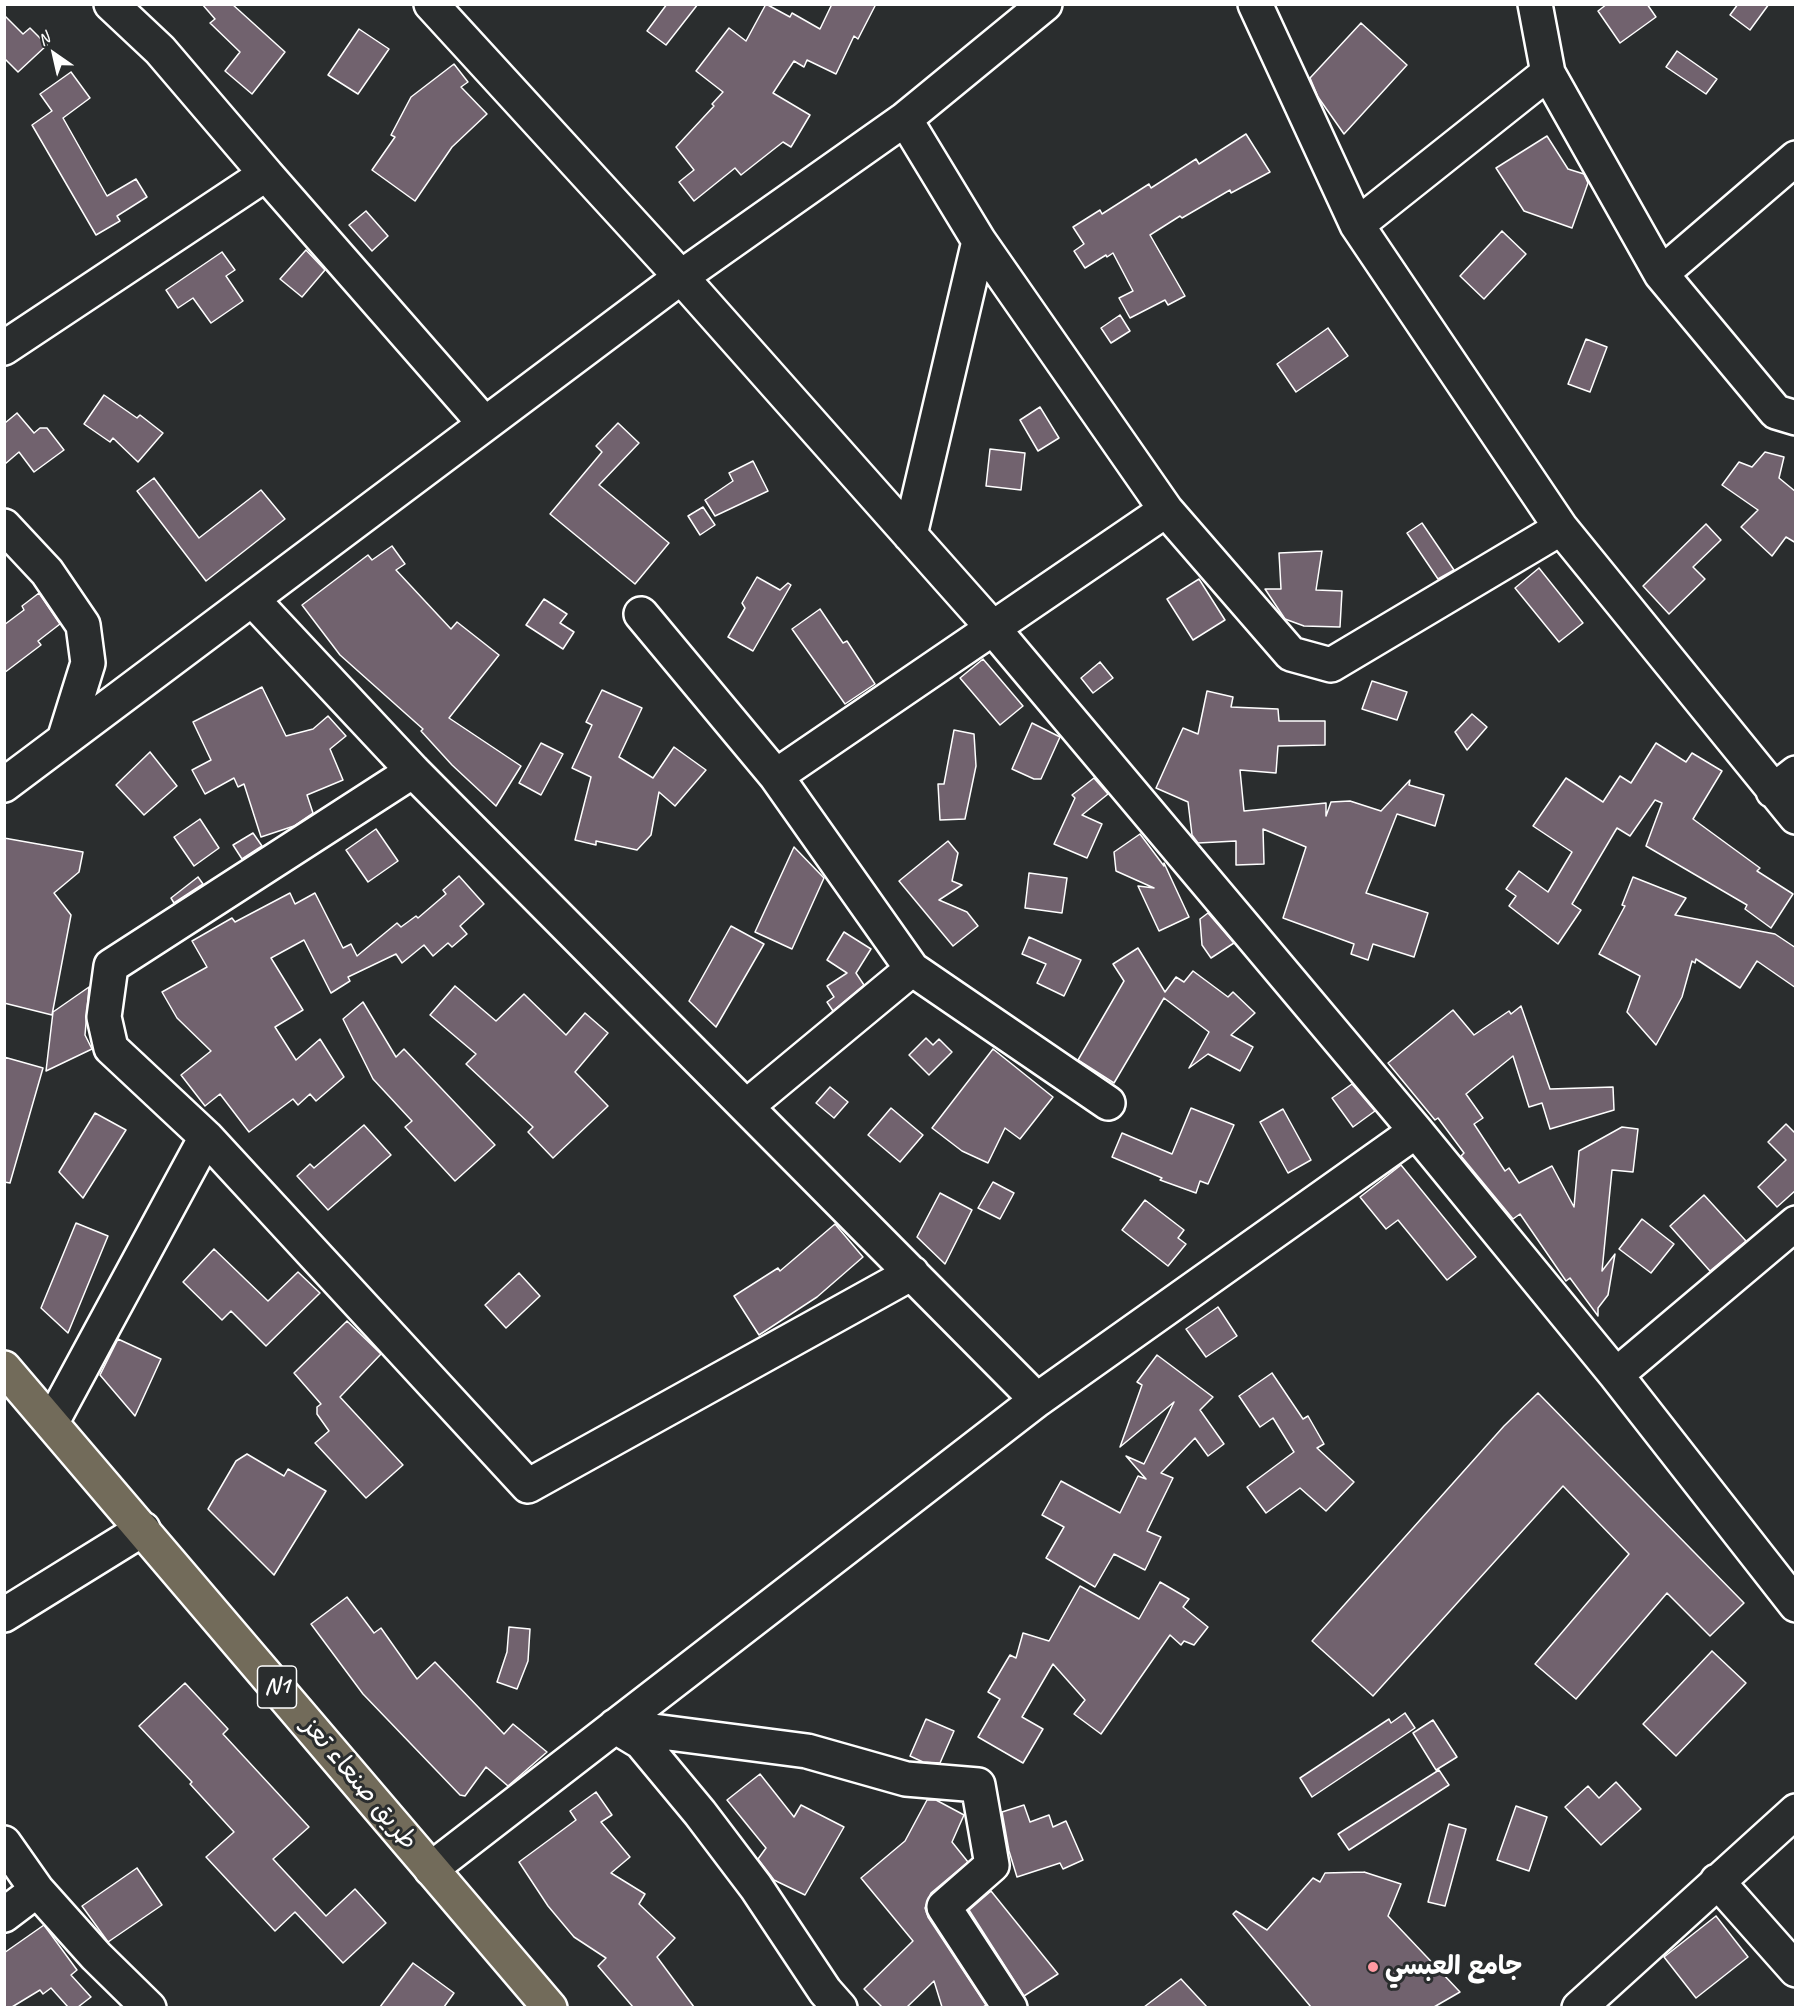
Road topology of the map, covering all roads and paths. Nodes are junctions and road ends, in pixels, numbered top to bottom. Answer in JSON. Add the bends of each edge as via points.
{"nodes":[{"id":1,"x":111,"y":4,"type":"edge"},
{"id":2,"x":431,"y":4,"type":"edge"},
{"id":3,"x":1255,"y":4,"type":"edge"},
{"id":4,"x":1535,"y":4,"type":"edge"},
{"id":5,"x":1036,"y":7,"type":"edge"},
{"id":6,"x":1548,"y":73,"type":"junction"},
{"id":7,"x":905,"y":119,"type":"junction"},
{"id":8,"x":1796,"y":158,"type":"edge"},
{"id":9,"x":266,"y":174,"type":"junction"},
{"id":10,"x":1357,"y":225,"type":"junction"},
{"id":11,"x":979,"y":241,"type":"junction"},
{"id":12,"x":1661,"y":274,"type":"junction"},
{"id":13,"x":681,"y":277,"type":"junction"},
{"id":14,"x":4,"y":348,"type":"edge"},
{"id":15,"x":1796,"y":418,"type":"edge"},
{"id":16,"x":485,"y":424,"type":"junction"},
{"id":17,"x":1166,"y":510,"type":"junction"},
{"id":18,"x":4,"y":526,"type":"edge"},
{"id":19,"x":1561,"y":528,"type":"junction"},
{"id":20,"x":910,"y":535,"type":"junction"},
{"id":21,"x":252,"y":599,"type":"junction"},
{"id":22,"x":641,"y":614,"type":"dead end"},
{"id":23,"x":992,"y":627,"type":"junction"},
{"id":24,"x":64,"y":741,"type":"junction"},
{"id":25,"x":413,"y":771,"type":"junction"},
{"id":26,"x":776,"y":776,"type":"junction"},
{"id":27,"x":1784,"y":782,"type":"edge"},
{"id":28,"x":4,"y":785,"type":"edge"},
{"id":29,"x":1796,"y":817,"type":"edge"},
{"id":30,"x":912,"y":969,"type":"junction"},
{"id":31,"x":1108,"y":1103,"type":"dead end"},
{"id":32,"x":747,"y":1106,"type":"junction"},
{"id":33,"x":1416,"y":1131,"type":"junction"},
{"id":34,"x":206,"y":1137,"type":"junction"},
{"id":35,"x":1796,"y":1222,"type":"edge"},
{"id":36,"x":912,"y":1273,"type":"junction"},
{"id":37,"x":4,"y":1368,"type":"edge"},
{"id":38,"x":1616,"y":1375,"type":"junction"},
{"id":39,"x":1037,"y":1400,"type":"junction"},
{"id":40,"x":52,"y":1422,"type":"junction"},
{"id":41,"x":143,"y":1529,"type":"junction"},
{"id":42,"x":1796,"y":1605,"type":"edge"},
{"id":43,"x":4,"y":1615,"type":"edge"},
{"id":44,"x":615,"y":1726,"type":"junction"},
{"id":45,"x":1796,"y":1811,"type":"edge"},
{"id":46,"x":4,"y":1843,"type":"edge"},
{"id":47,"x":431,"y":1869,"type":"junction"},
{"id":48,"x":1717,"y":1881,"type":"junction"},
{"id":49,"x":37,"y":1890,"type":"junction"},
{"id":50,"x":4,"y":1915,"type":"edge"},
{"id":51,"x":1796,"y":1970,"type":"edge"},
{"id":52,"x":547,"y":2006,"type":"edge"},
{"id":53,"x":149,"y":2007,"type":"edge"},
{"id":54,"x":840,"y":2007,"type":"edge"},
{"id":55,"x":1010,"y":2007,"type":"edge"},
{"id":56,"x":1580,"y":2007,"type":"edge"}],
"edges":[{"from":1,"to":9,"type":"street","via":[[160,50]]},
{"from":2,"to":13,"type":"street"},
{"from":3,"to":10,"type":"street"},
{"from":4,"to":6,"type":"street"},
{"from":5,"to":7,"type":"street"},
{"from":6,"to":10,"type":"street"},
{"from":6,"to":12,"type":"street"},
{"from":7,"to":11,"type":"street"},
{"from":7,"to":13,"type":"street"},
{"from":8,"to":12,"type":"street"},
{"from":9,"to":14,"type":"street"},
{"from":9,"to":16,"type":"street"},
{"from":10,"to":19,"type":"street"},
{"from":11,"to":17,"type":"street"},
{"from":11,"to":20,"type":"street"},
{"from":12,"to":15,"type":"street","via":[[1776,412]]},
{"from":13,"to":16,"type":"street"},
{"from":13,"to":20,"type":"street"},
{"from":16,"to":21,"type":"street"},
{"from":17,"to":19,"type":"street","via":[[1291,654],[1331,665]]},
{"from":17,"to":23,"type":"street"},
{"from":18,"to":24,"type":"street","via":[[47,572],[83,625],[88,663]]},
{"from":19,"to":27,"type":"street"},
{"from":20,"to":23,"type":"street"},
{"from":21,"to":24,"type":"street"},
{"from":21,"to":25,"type":"street"},
{"from":22,"to":26,"type":"street"},
{"from":23,"to":26,"type":"street"},
{"from":23,"to":33,"type":"street"},
{"from":24,"to":28,"type":"street"},
{"from":25,"to":32,"type":"street"},
{"from":25,"to":34,"type":"street","via":[[111,966],[104,1017],[111,1048]]},
{"from":26,"to":30,"type":"street"},
{"from":27,"to":29,"type":"street"},
{"from":30,"to":31,"type":"street"},
{"from":30,"to":32,"type":"street"},
{"from":32,"to":36,"type":"street"},
{"from":33,"to":38,"type":"street"},
{"from":33,"to":39,"type":"street"},
{"from":34,"to":36,"type":"street","via":[[528,1486]]},
{"from":34,"to":40,"type":"street"},
{"from":35,"to":38,"type":"street"},
{"from":36,"to":39,"type":"street"},
{"from":37,"to":40,"type":"highway","name":"طريق صنعاء تعز","number":"N1"},
{"from":38,"to":42,"type":"street"},
{"from":39,"to":44,"type":"street"},
{"from":40,"to":41,"type":"highway","name":"طريق صنعاء تعز","number":"N1"},
{"from":41,"to":43,"type":"street"},
{"from":41,"to":47,"type":"highway","name":"طريق صنعاء تعز","number":"N1"},
{"from":44,"to":47,"type":"street"},
{"from":44,"to":54,"type":"street","via":[[640,1742],[700,1813]]},
{"from":44,"to":55,"type":"street","via":[[807,1751],[906,1779],[978,1785],[992,1865],[944,1907]]},
{"from":45,"to":48,"type":"street"},
{"from":46,"to":49,"type":"street"},
{"from":47,"to":52,"type":"highway","name":"طريق صنعاء تعز","number":"N1"},
{"from":48,"to":51,"type":"street"},
{"from":48,"to":56,"type":"street"},
{"from":49,"to":50,"type":"street"},
{"from":49,"to":53,"type":"street","via":[[96,1956]]}]}
